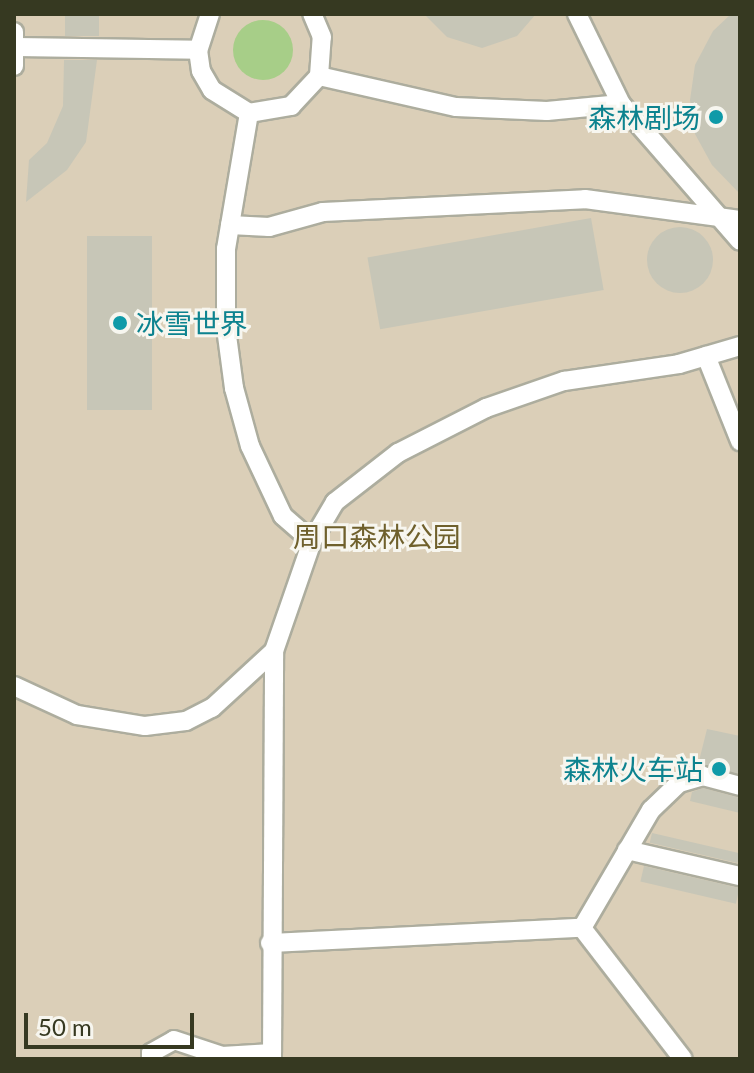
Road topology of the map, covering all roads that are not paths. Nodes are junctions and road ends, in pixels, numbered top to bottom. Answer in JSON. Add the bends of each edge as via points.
{"nodes":[{"id":1,"x":210,"y":14,"type":"edge"},
{"id":2,"x":312,"y":14,"type":"edge"},
{"id":3,"x":577,"y":14,"type":"edge"},
{"id":4,"x":15,"y":48,"type":"edge"},
{"id":5,"x":198,"y":50,"type":"junction"},
{"id":6,"x":319,"y":76,"type":"junction"},
{"id":7,"x":621,"y":104,"type":"junction"},
{"id":8,"x":249,"y":113,"type":"junction"},
{"id":9,"x":731,"y":220,"type":"edge"},
{"id":10,"x":230,"y":225,"type":"junction"},
{"id":11,"x":740,"y":241,"type":"edge"},
{"id":12,"x":740,"y":346,"type":"edge"},
{"id":13,"x":706,"y":356,"type":"junction"},
{"id":14,"x":740,"y":441,"type":"edge"},
{"id":15,"x":312,"y":541,"type":"junction"},
{"id":16,"x":274,"y":651,"type":"junction"},
{"id":17,"x":14,"y":686,"type":"edge"},
{"id":18,"x":740,"y":786,"type":"edge"},
{"id":19,"x":627,"y":850,"type":"junction"},
{"id":20,"x":740,"y":876,"type":"edge"},
{"id":21,"x":582,"y":928,"type":"junction"},
{"id":22,"x":270,"y":943,"type":"junction"},
{"id":23,"x":272,"y":1056,"type":"edge"},
{"id":24,"x":151,"y":1059,"type":"edge"},
{"id":25,"x":683,"y":1059,"type":"edge"}],
"edges":[{"from":1,"to":5,"type":"street"},
{"from":2,"to":6,"type":"street","via":[[322,37]]},
{"from":3,"to":7,"type":"street"},
{"from":4,"to":5,"type":"street"},
{"from":5,"to":8,"type":"street","via":[[212,90]]},
{"from":6,"to":7,"type":"street","via":[[456,107],[547,111]]},
{"from":6,"to":8,"type":"street","via":[[291,106]]},
{"from":7,"to":9,"type":"street"},
{"from":8,"to":10,"type":"street"},
{"from":9,"to":10,"type":"street","via":[[585,199],[323,212],[269,227]]},
{"from":9,"to":11,"type":"street"},
{"from":10,"to":15,"type":"street","via":[[226,328],[234,388],[250,446],[283,516]]},
{"from":12,"to":13,"type":"street"},
{"from":13,"to":14,"type":"street"},
{"from":13,"to":15,"type":"street","via":[[564,381],[486,408],[398,453],[335,502]]},
{"from":15,"to":16,"type":"street"},
{"from":16,"to":17,"type":"street","via":[[212,708],[186,721],[145,726],[77,715]]},
{"from":16,"to":22,"type":"street"},
{"from":18,"to":19,"type":"street","via":[[703,776],[679,783],[651,810]]},
{"from":19,"to":20,"type":"street"},
{"from":19,"to":21,"type":"street"},
{"from":21,"to":22,"type":"street"},
{"from":21,"to":25,"type":"street"},
{"from":22,"to":23,"type":"street"},
{"from":23,"to":24,"type":"street","via":[[222,1056],[174,1040],[151,1053]]}]}
